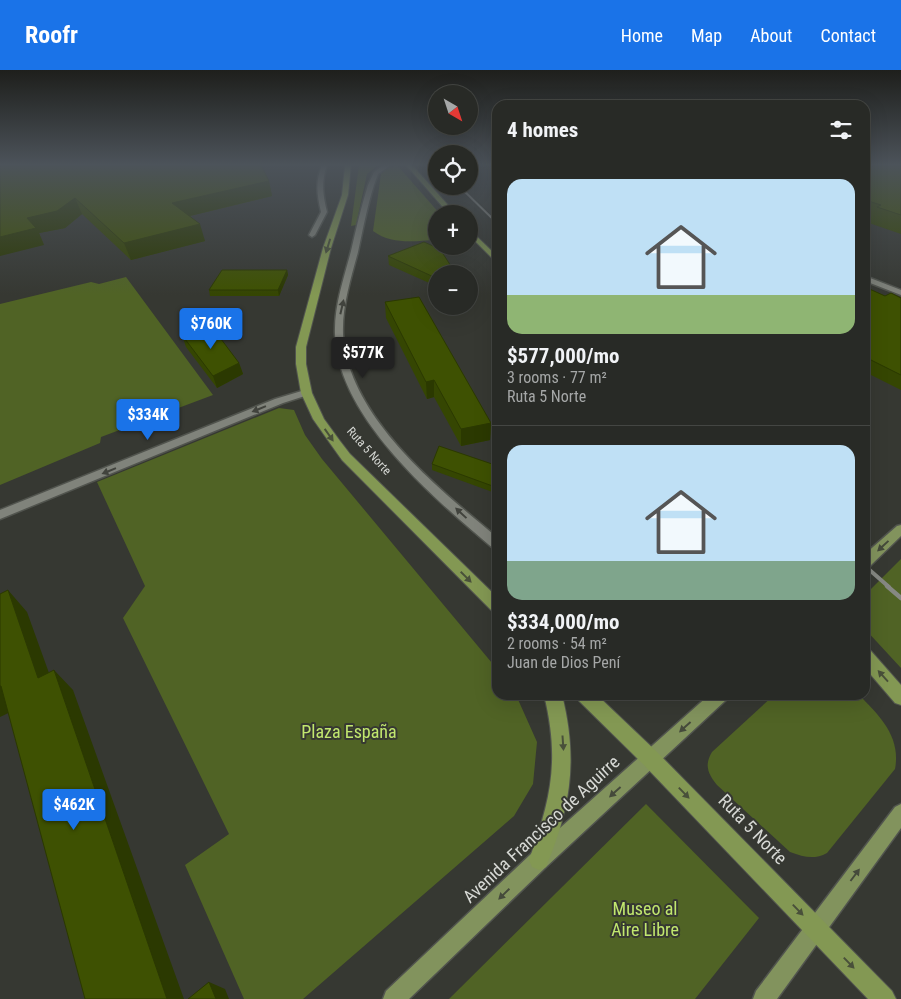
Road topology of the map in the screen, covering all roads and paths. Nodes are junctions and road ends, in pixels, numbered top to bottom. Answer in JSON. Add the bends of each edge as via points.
{"nodes":[{"id":1,"x":323,"y":208,"type":"edge"},
{"id":2,"x":340,"y":208,"type":"edge"},
{"id":3,"x":365,"y":208,"type":"edge"},
{"id":4,"x":318,"y":225,"type":"junction"},
{"id":5,"x":333,"y":230,"type":"junction"},
{"id":6,"x":312,"y":235,"type":"dead end"},
{"id":7,"x":478,"y":241,"type":"edge"},
{"id":8,"x":492,"y":256,"type":"edge"},
{"id":9,"x":870,"y":280,"type":"edge"},
{"id":10,"x":901,"y":293,"type":"edge"},
{"id":11,"x":305,"y":393,"type":"junction"},
{"id":12,"x":0,"y":515,"type":"edge"},
{"id":13,"x":901,"y":529,"type":"edge"},
{"id":14,"x":492,"y":541,"type":"edge"},
{"id":15,"x":870,"y":557,"type":"edge"},
{"id":16,"x":492,"y":602,"type":"edge"},
{"id":17,"x":870,"y":662,"type":"edge"},
{"id":18,"x":901,"y":697,"type":"edge"},
{"id":19,"x":554,"y":700,"type":"edge"},
{"id":20,"x":591,"y":700,"type":"edge"},
{"id":21,"x":714,"y":700,"type":"edge"},
{"id":22,"x":650,"y":758,"type":"junction"},
{"id":23,"x":901,"y":813,"type":"edge"},
{"id":24,"x":539,"y":860,"type":"junction"},
{"id":25,"x":815,"y":928,"type":"junction"},
{"id":26,"x":394,"y":999,"type":"edge"},
{"id":27,"x":764,"y":999,"type":"edge"},
{"id":28,"x":884,"y":999,"type":"edge"}],
"edges":[{"from":1,"to":4,"type":"street"},
{"from":2,"to":5,"type":"highway","name":"Ruta 5 Norte"},
{"from":14,"to":3,"type":"street","one_way":true,"via":[[403,456],[355,392],[341,354],[339,318]]},
{"from":4,"to":5,"type":"street"},
{"from":4,"to":6,"type":"street"},
{"from":5,"to":11,"type":"highway","name":"Ruta 5 Norte","one_way":true,"via":[[301,347]]},
{"from":7,"to":8,"type":"highway"},
{"from":9,"to":10,"type":"street"},
{"from":11,"to":12,"type":"street","one_way":true},
{"from":11,"to":16,"type":"highway","name":"Ruta 5 Norte","one_way":true,"via":[[327,433],[346,457]]},
{"from":13,"to":15,"type":"main road","one_way":true},
{"from":18,"to":17,"type":"highway","one_way":true},
{"from":19,"to":24,"type":"highway","one_way":true,"via":[[563,740],[563,779],[558,805]]},
{"from":20,"to":22,"type":"highway","name":"Ruta 5 Norte"},
{"from":21,"to":22,"type":"main road","name":"Avenida Francisco de Aguirre","one_way":true},
{"from":22,"to":24,"type":"main road","name":"Avenida Francisco de Aguirre","one_way":true},
{"from":22,"to":25,"type":"highway","name":"Ruta 5 Norte","one_way":true},
{"from":25,"to":23,"type":"main road","one_way":true},
{"from":24,"to":26,"type":"main road","name":"Avenida Francisco de Aguirre","one_way":true},
{"from":25,"to":27,"type":"main road"},
{"from":25,"to":28,"type":"highway","name":"Ruta 5 Norte","one_way":true}]}
